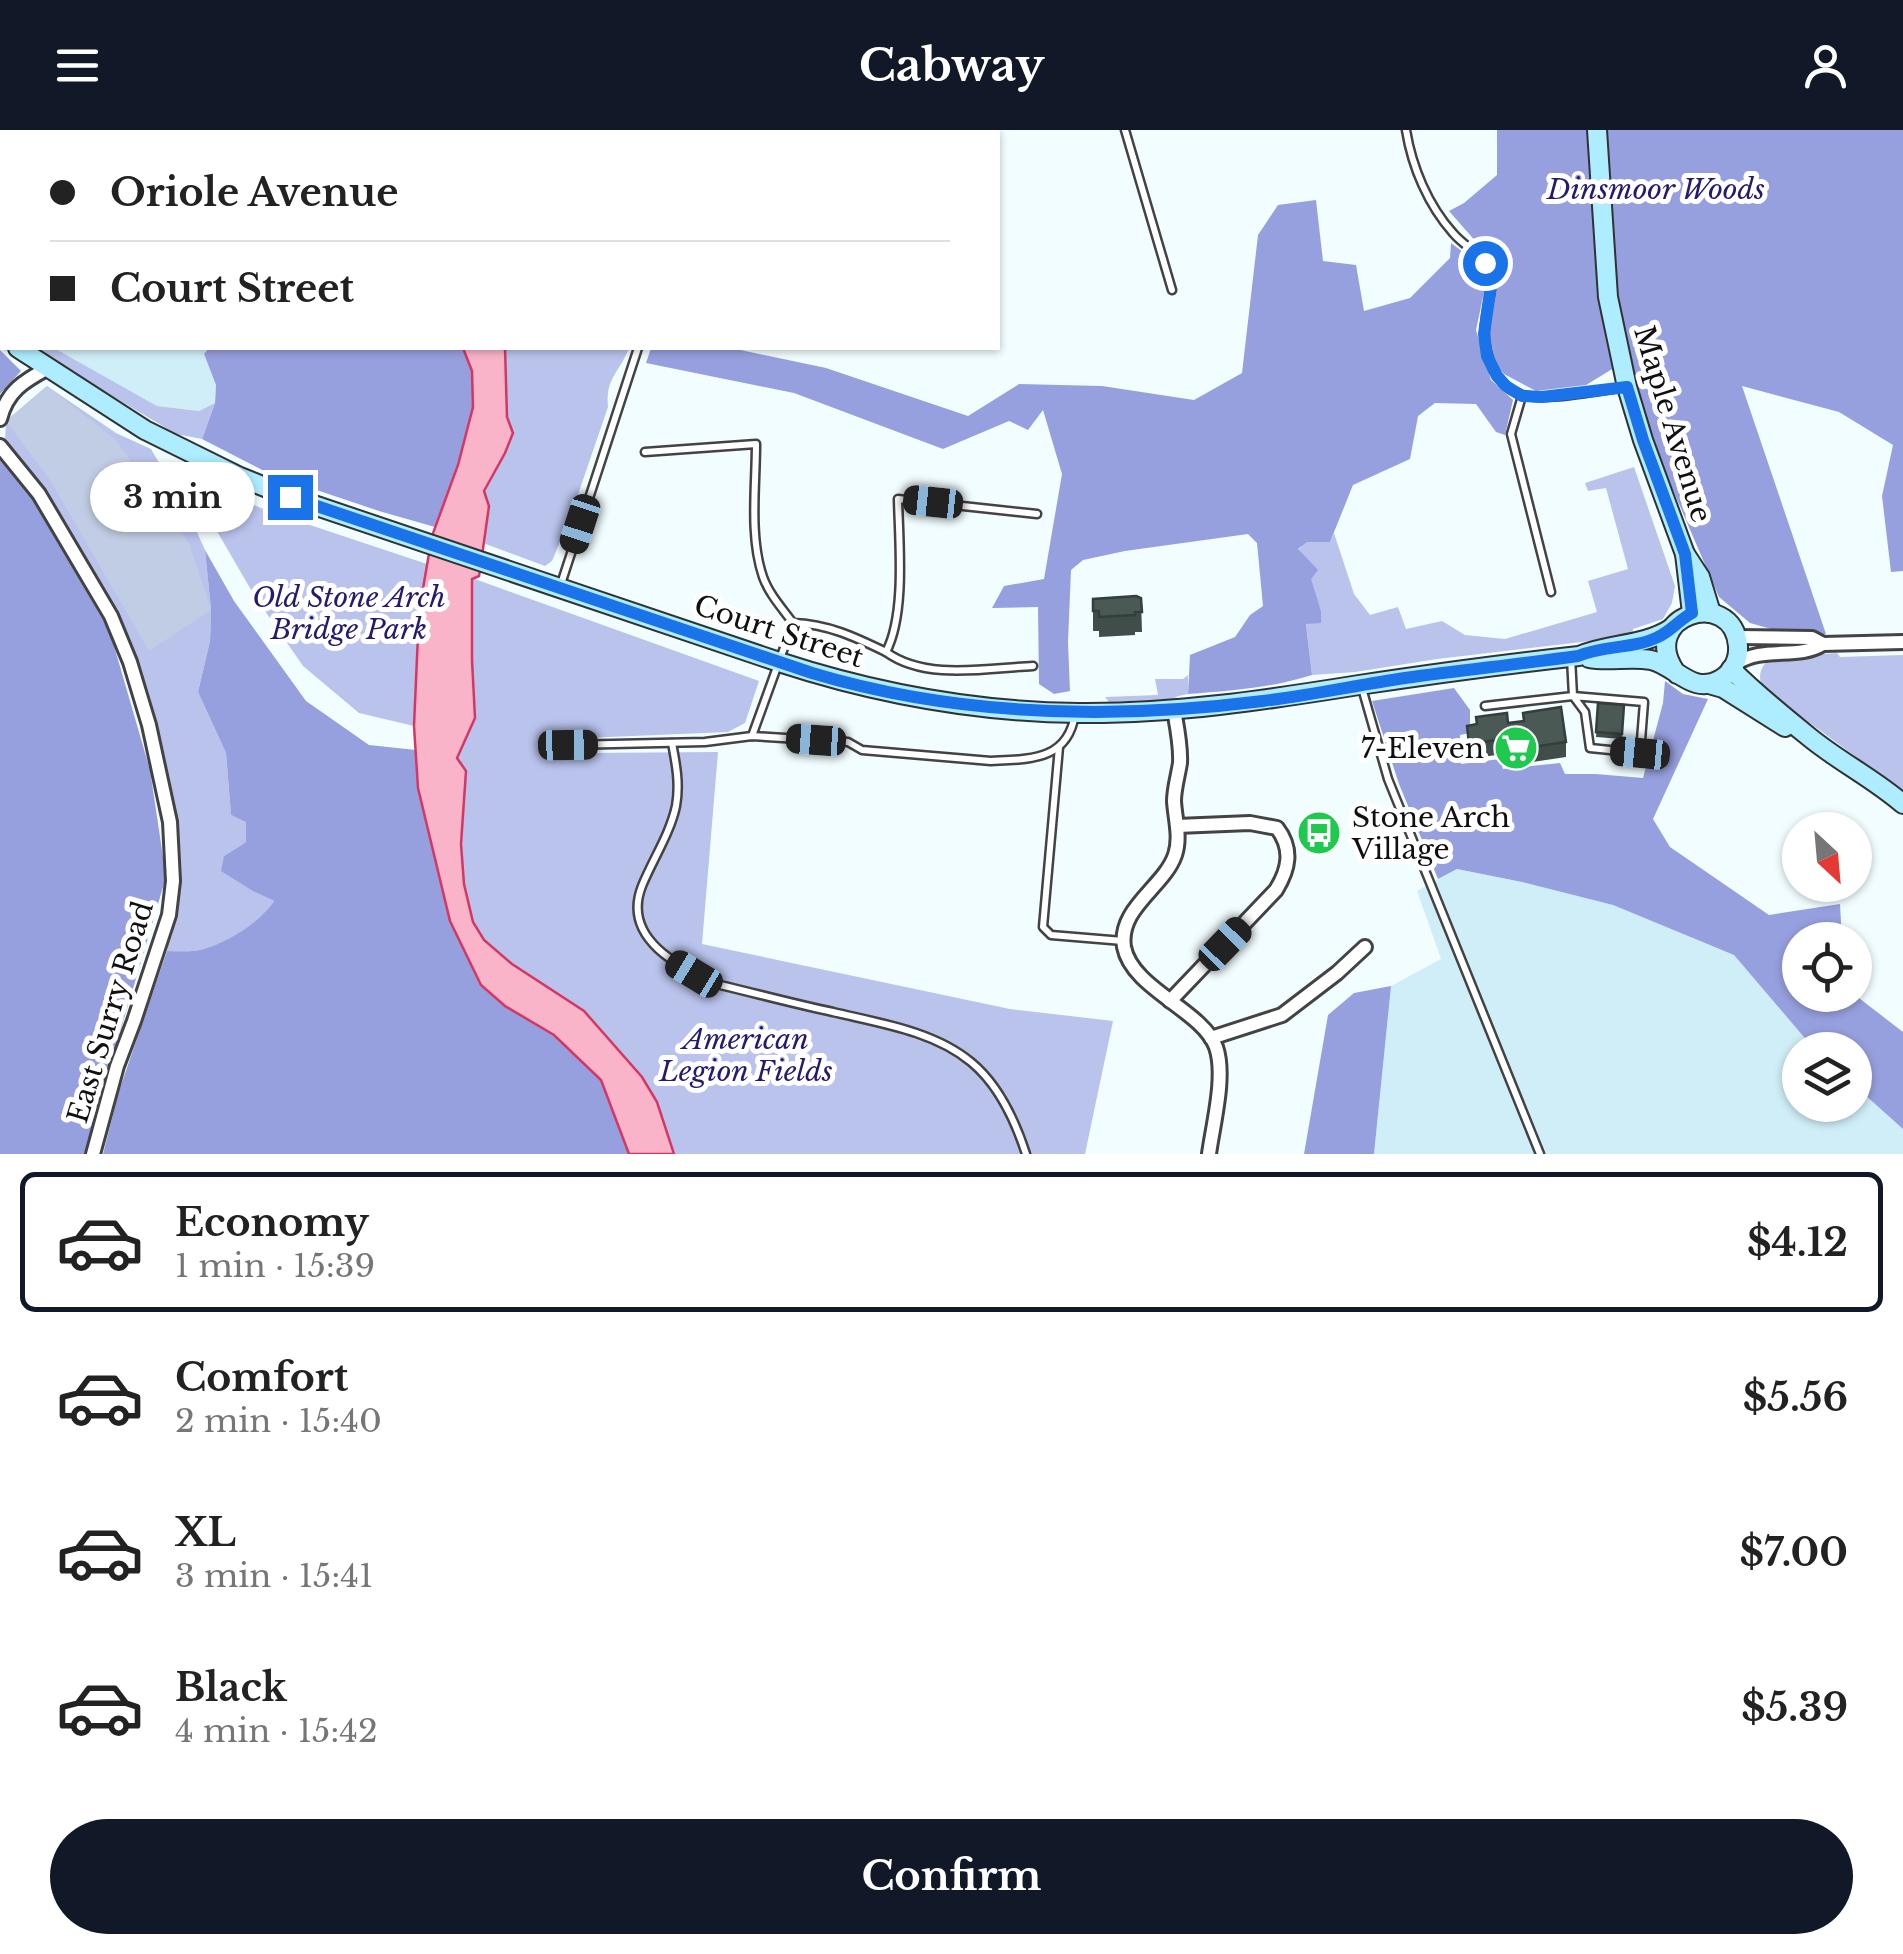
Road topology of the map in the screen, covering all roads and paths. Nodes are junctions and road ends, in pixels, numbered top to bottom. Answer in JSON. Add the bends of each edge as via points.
{"nodes":[{"id":1,"x":1124,"y":130,"type":"edge"},
{"id":2,"x":1406,"y":130,"type":"edge"},
{"id":3,"x":1597,"y":130,"type":"edge"},
{"id":4,"x":1172,"y":290,"type":"dead end"},
{"id":5,"x":21,"y":350,"type":"edge"},
{"id":6,"x":637,"y":350,"type":"edge"},
{"id":7,"x":48,"y":368,"type":"junction"},
{"id":8,"x":1627,"y":387,"type":"junction"},
{"id":9,"x":1522,"y":396,"type":"junction"},
{"id":10,"x":0,"y":419,"type":"edge"},
{"id":11,"x":0,"y":446,"type":"edge"},
{"id":12,"x":645,"y":452,"type":"dead end"},
{"id":13,"x":1037,"y":514,"type":"dead end"},
{"id":14,"x":560,"y":588,"type":"junction"},
{"id":15,"x":1551,"y":592,"type":"dead end"},
{"id":16,"x":1701,"y":613,"type":"junction"},
{"id":17,"x":793,"y":623,"type":"junction"},
{"id":18,"x":1672,"y":628,"type":"junction"},
{"id":19,"x":1736,"y":637,"type":"junction"},
{"id":20,"x":1903,"y":642,"type":"edge"},
{"id":21,"x":1823,"y":644,"type":"junction"},
{"id":22,"x":886,"y":652,"type":"junction"},
{"id":23,"x":1575,"y":657,"type":"junction"},
{"id":24,"x":779,"y":662,"type":"junction"},
{"id":25,"x":1033,"y":666,"type":"dead end"},
{"id":26,"x":1733,"y":666,"type":"junction"},
{"id":27,"x":1677,"y":674,"type":"junction"},
{"id":28,"x":1708,"y":684,"type":"junction"},
{"id":29,"x":1361,"y":685,"type":"junction"},
{"id":30,"x":1574,"y":696,"type":"junction"},
{"id":31,"x":1484,"y":706,"type":"dead end"},
{"id":32,"x":1174,"y":710,"type":"junction"},
{"id":33,"x":1075,"y":713,"type":"junction"},
{"id":34,"x":752,"y":736,"type":"junction"},
{"id":35,"x":1808,"y":737,"type":"junction"},
{"id":36,"x":672,"y":743,"type":"junction"},
{"id":37,"x":568,"y":745,"type":"dead end"},
{"id":38,"x":1059,"y":747,"type":"junction"},
{"id":39,"x":1903,"y":804,"type":"edge"},
{"id":40,"x":1177,"y":826,"type":"junction"},
{"id":41,"x":1124,"y":942,"type":"junction"},
{"id":42,"x":1365,"y":947,"type":"dead end"},
{"id":43,"x":1170,"y":1001,"type":"junction"},
{"id":44,"x":1211,"y":1038,"type":"junction"},
{"id":45,"x":93,"y":1154,"type":"edge"},
{"id":46,"x":1026,"y":1154,"type":"edge"},
{"id":47,"x":1209,"y":1154,"type":"edge"},
{"id":48,"x":1540,"y":1154,"type":"edge"}],
"edges":[{"from":1,"to":4,"type":"lane"},
{"from":2,"to":9,"type":"lane","via":[[1428,198],[1492,278],[1487,356],[1497,376]]},
{"from":3,"to":8,"type":"main road","name":"Maple Avenue","via":[[1608,298]]},
{"from":5,"to":7,"type":"main road","name":"Court Street"},
{"from":6,"to":14,"type":"lane"},
{"from":7,"to":10,"type":"street","via":[[4,402]]},
{"from":7,"to":14,"type":"main road","name":"Court Street","via":[[145,430],[240,476]]},
{"from":8,"to":9,"type":"lane"},
{"from":8,"to":16,"type":"main road","name":"Maple Avenue"},
{"from":9,"to":15,"type":"lane","via":[[1511,434]]},
{"from":11,"to":45,"type":"street","name":"East Surry Road","via":[[40,494],[111,616],[149,725],[170,822],[169,915]]},
{"from":12,"to":17,"type":"lane","via":[[756,444],[758,560]]},
{"from":13,"to":22,"type":"lane","via":[[898,499],[899,576]]},
{"from":14,"to":24,"type":"main road","name":"Court Street"},
{"from":16,"to":18,"type":"main road"},
{"from":16,"to":19,"type":"main road","via":[[1727,622]]},
{"from":17,"to":22,"type":"lane","via":[[846,632]]},
{"from":17,"to":24,"type":"lane"},
{"from":18,"to":23,"type":"main road","name":"Court Street","via":[[1657,638]]},
{"from":18,"to":27,"type":"main road","via":[[1666,652]]},
{"from":19,"to":21,"type":"street","via":[[1812,638]]},
{"from":19,"to":26,"type":"main road"},
{"from":20,"to":21,"type":"street"},
{"from":21,"to":26,"type":"street","via":[[1750,655]]},
{"from":22,"to":25,"type":"lane","via":[[937,668]]},
{"from":23,"to":27,"type":"main road","name":"Court Street","via":[[1639,658]]},
{"from":23,"to":29,"type":"main road","name":"Court Street"},
{"from":23,"to":30,"type":"lane"},
{"from":24,"to":33,"type":"main road","name":"Court Street","via":[[898,695]]},
{"from":24,"to":34,"type":"lane"},
{"from":26,"to":28,"type":"main road"},
{"from":26,"to":35,"type":"main road"},
{"from":27,"to":28,"type":"main road"},
{"from":28,"to":35,"type":"main road"},
{"from":29,"to":32,"type":"main road","name":"Court Street"},
{"from":29,"to":48,"type":"lane","via":[[1388,779]]},
{"from":30,"to":30,"type":"lane","via":[[1585,712],[1590,748],[1640,753],[1644,702]]},
{"from":30,"to":31,"type":"lane"},
{"from":32,"to":33,"type":"main road","name":"Court Street"},
{"from":32,"to":40,"type":"street"},
{"from":33,"to":38,"type":"lane"},
{"from":34,"to":36,"type":"lane"},
{"from":34,"to":38,"type":"lane","via":[[991,762],[1031,759]]},
{"from":35,"to":39,"type":"main road"},
{"from":36,"to":37,"type":"lane"},
{"from":36,"to":46,"type":"lane","via":[[675,808],[637,910],[655,946],[720,985],[906,1030],[953,1049],[999,1094]]},
{"from":38,"to":41,"type":"lane","via":[[1043,927],[1052,936]]},
{"from":40,"to":41,"type":"street","via":[[1174,856],[1127,922]]},
{"from":40,"to":43,"type":"street","via":[[1277,828],[1288,864],[1276,890]]},
{"from":41,"to":43,"type":"street","via":[[1130,963]]},
{"from":42,"to":44,"type":"street","via":[[1282,1015]]},
{"from":43,"to":44,"type":"street"},
{"from":44,"to":47,"type":"street","via":[[1219,1082]]}]}
